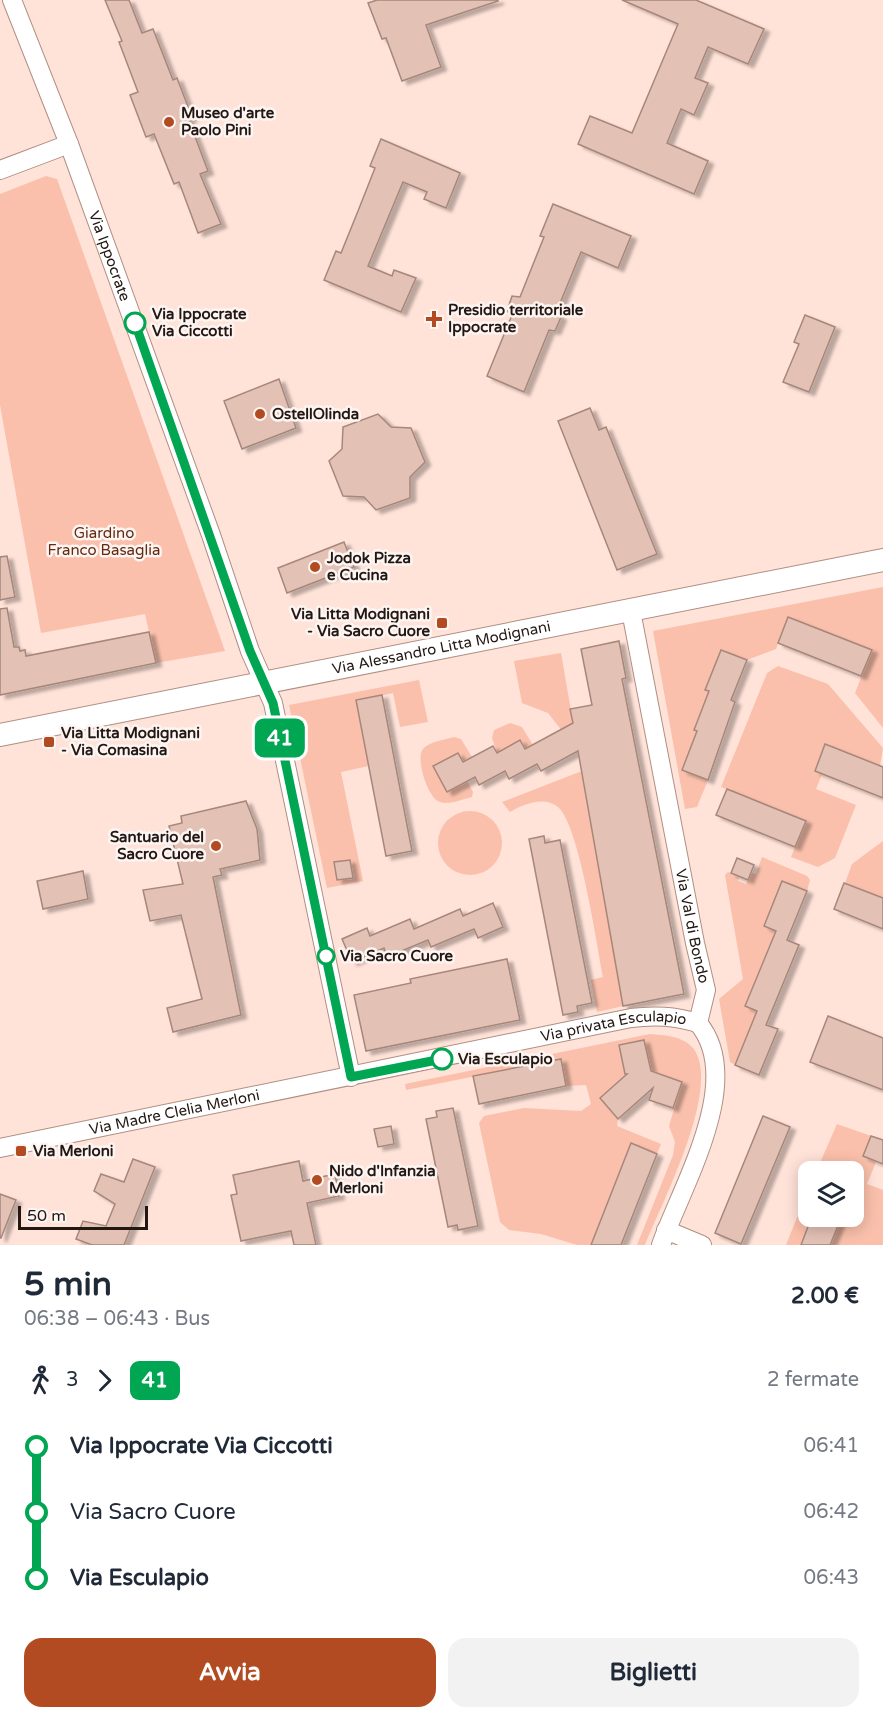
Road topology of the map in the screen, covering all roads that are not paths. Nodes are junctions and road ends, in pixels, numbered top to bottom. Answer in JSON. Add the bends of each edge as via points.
{"nodes":[{"id":1,"x":12,"y":0,"type":"edge"},
{"id":2,"x":69,"y":144,"type":"junction"},
{"id":3,"x":0,"y":170,"type":"edge"},
{"id":4,"x":883,"y":560,"type":"edge"},
{"id":5,"x":631,"y":611,"type":"junction"},
{"id":6,"x":264,"y":683,"type":"junction"},
{"id":7,"x":0,"y":735,"type":"edge"},
{"id":8,"x":698,"y":1023,"type":"junction"},
{"id":9,"x":351,"y":1077,"type":"junction"},
{"id":10,"x":0,"y":1148,"type":"edge"},
{"id":11,"x":663,"y":1238,"type":"edge"},
{"id":12,"x":702,"y":1245,"type":"edge"}],
"edges":[{"from":1,"to":2,"type":"street","name":"Via Ippocrate"},
{"from":2,"to":3,"type":"street"},
{"from":2,"to":6,"type":"street","name":"Via Ippocrate"},
{"from":4,"to":5,"type":"street","name":"Via Alessandro Litta Modignani"},
{"from":5,"to":6,"type":"street","name":"Via Alessandro Litta Modignani"},
{"from":5,"to":8,"type":"street","name":"Via Val di Bondo","via":[[706,990]]},
{"from":6,"to":7,"type":"street","name":"Via Alessandro Litta Modignani"},
{"from":6,"to":9,"type":"street","name":"Via Ippocrate","via":[[273,703]]},
{"from":8,"to":9,"type":"street","name":"Via privata Esculapio","via":[[674,1016],[631,1018]]},
{"from":8,"to":11,"type":"street","via":[[712,1047],[716,1067],[714,1101]]},
{"from":9,"to":10,"type":"street","name":"Via Madre Clelia Merloni"},
{"from":11,"to":12,"type":"street"}]}
